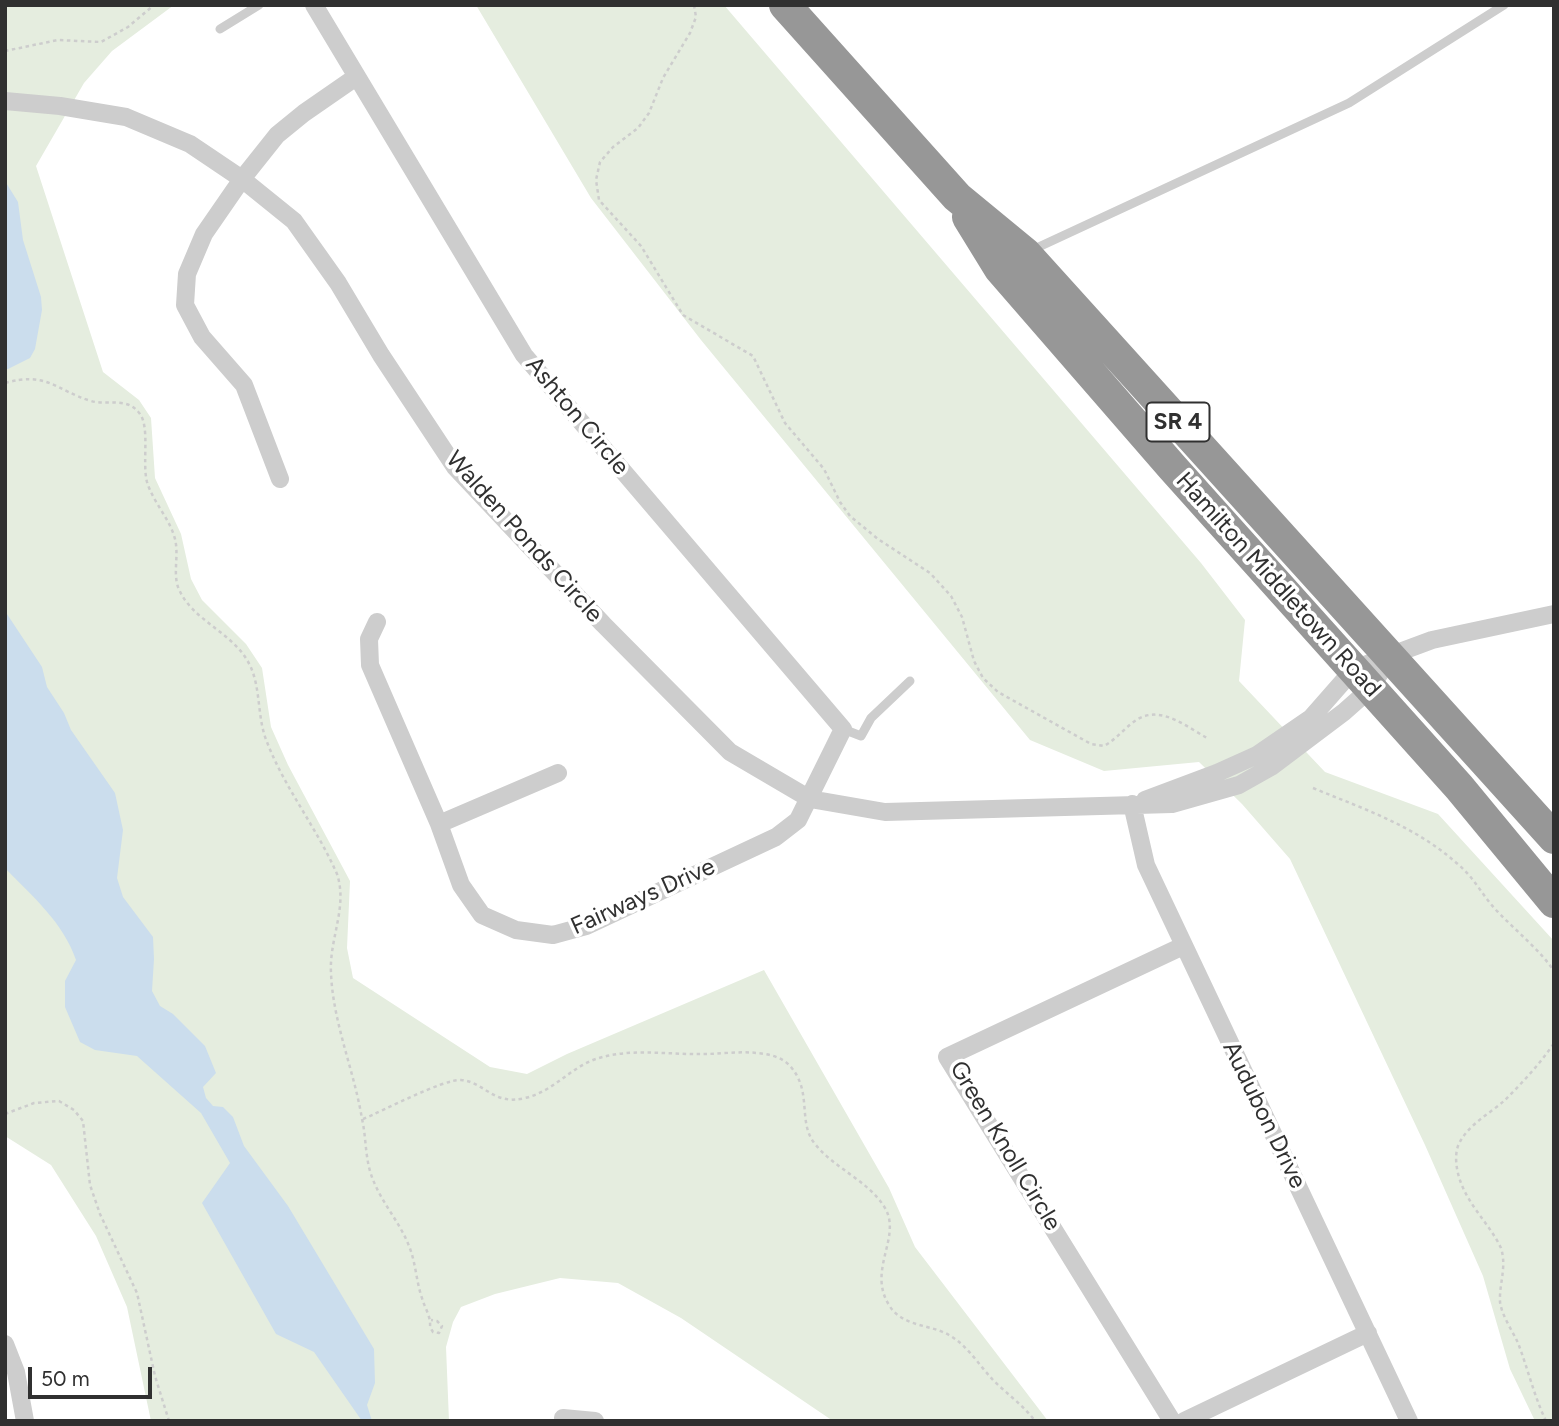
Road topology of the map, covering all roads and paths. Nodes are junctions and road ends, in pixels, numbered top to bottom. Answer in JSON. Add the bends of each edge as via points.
{"nodes":[{"id":1,"x":154,"y":5,"type":"edge"},
{"id":2,"x":259,"y":5,"type":"edge"},
{"id":3,"x":314,"y":5,"type":"edge"},
{"id":4,"x":694,"y":5,"type":"edge"},
{"id":5,"x":785,"y":5,"type":"edge"},
{"id":6,"x":1504,"y":5,"type":"edge"},
{"id":7,"x":220,"y":29,"type":"dead end"},
{"id":8,"x":5,"y":51,"type":"edge"},
{"id":9,"x":356,"y":76,"type":"junction"},
{"id":10,"x":5,"y":101,"type":"edge"},
{"id":11,"x":242,"y":179,"type":"junction"},
{"id":12,"x":957,"y":197,"type":"junction"},
{"id":13,"x":1025,"y":253,"type":"junction"},
{"id":14,"x":5,"y":383,"type":"edge"},
{"id":15,"x":279,"y":479,"type":"dead end"},
{"id":16,"x":1554,"y":614,"type":"edge"},
{"id":17,"x":377,"y":622,"type":"dead end"},
{"id":18,"x":1390,"y":656,"type":"junction"},
{"id":19,"x":1362,"y":678,"type":"junction"},
{"id":20,"x":910,"y":681,"type":"dead end"},
{"id":21,"x":843,"y":729,"type":"junction"},
{"id":22,"x":1209,"y":739,"type":"dead end"},
{"id":23,"x":558,"y":773,"type":"dead end"},
{"id":24,"x":1313,"y":788,"type":"dead end"},
{"id":25,"x":810,"y":799,"type":"junction"},
{"id":26,"x":1132,"y":804,"type":"junction"},
{"id":27,"x":439,"y":824,"type":"junction"},
{"id":28,"x":1554,"y":838,"type":"edge"},
{"id":29,"x":1554,"y":902,"type":"edge"},
{"id":30,"x":1183,"y":946,"type":"junction"},
{"id":31,"x":1554,"y":971,"type":"edge"},
{"id":32,"x":1554,"y":1043,"type":"edge"},
{"id":33,"x":5,"y":1114,"type":"edge"},
{"id":34,"x":363,"y":1119,"type":"junction"},
{"id":35,"x":431,"y":1320,"type":"dead end"},
{"id":36,"x":1368,"y":1333,"type":"junction"},
{"id":37,"x":5,"y":1344,"type":"edge"},
{"id":38,"x":563,"y":1418,"type":"dead end"},
{"id":39,"x":25,"y":1421,"type":"edge"},
{"id":40,"x":169,"y":1421,"type":"edge"},
{"id":41,"x":595,"y":1421,"type":"edge"},
{"id":42,"x":1035,"y":1421,"type":"edge"},
{"id":43,"x":1172,"y":1421,"type":"edge"},
{"id":44,"x":1184,"y":1421,"type":"edge"},
{"id":45,"x":1409,"y":1421,"type":"edge"},
{"id":46,"x":1546,"y":1421,"type":"edge"}],
"edges":[{"from":1,"to":8,"type":"path","via":[[101,42],[58,40]]},
{"from":2,"to":7,"type":"lane"},
{"from":3,"to":9,"type":"street","name":"Ashton Circle"},
{"from":4,"to":22,"type":"path","via":[[696,17],[690,33],[663,78],[649,113],[600,162],[596,180],[599,200],[641,246],[683,316],[753,356],[785,423],[824,468],[850,516],[930,573],[951,596],[974,661],[989,685],[1091,744],[1104,746],[1150,714],[1166,716]]},
{"from":5,"to":12,"type":"highway","name":"Hamilton Middletown Road","number":"SR 4"},
{"from":6,"to":13,"type":"lane","via":[[1349,103]]},
{"from":9,"to":11,"type":"street","via":[[277,135]]},
{"from":9,"to":21,"type":"street","name":"Ashton Circle","via":[[524,355]]},
{"from":10,"to":11,"type":"street","name":"Walden Ponds Circle","via":[[126,117],[190,144]]},
{"from":11,"to":15,"type":"street","via":[[204,234],[187,274],[185,304],[202,337],[244,385]]},
{"from":11,"to":25,"type":"street","name":"Walden Ponds Circle","via":[[294,221],[455,467],[730,752]]},
{"from":12,"to":13,"type":"highway","name":"Hamilton Middletown Road","number":"SR 4"},
{"from":12,"to":19,"type":"highway","name":"Hamilton Middletown Road","number":"SR 4","via":[[1000,269]]},
{"from":13,"to":18,"type":"highway","name":"Hamilton Middletown Road","number":"SR 4"},
{"from":14,"to":34,"type":"path","via":[[47,380],[93,402],[130,405],[143,420],[148,483],[175,538],[178,586],[194,609],[248,661],[266,741],[337,874],[341,904],[332,946],[333,997]]},
{"from":16,"to":18,"type":"street","via":[[1432,640]]},
{"from":17,"to":27,"type":"street","name":"Fairways Drive","via":[[369,639],[370,665]]},
{"from":18,"to":19,"type":"street","name":"Walden Ponds Circle"},
{"from":18,"to":28,"type":"highway","name":"Hamilton Middletown Road","number":"SR 4"},
{"from":19,"to":26,"type":"street","name":"Walden Ponds Circle","via":[[1257,755]]},
{"from":19,"to":26,"type":"street","name":"Walden Ponds Circle","via":[[1319,732],[1239,785],[1172,804]]},
{"from":19,"to":29,"type":"highway","name":"Hamilton Middletown Road","number":"SR 4"},
{"from":20,"to":21,"type":"lane","via":[[871,718],[861,736]]},
{"from":21,"to":25,"type":"street"},
{"from":23,"to":27,"type":"street"},
{"from":24,"to":31,"type":"path","via":[[1384,816],[1449,857]]},
{"from":25,"to":26,"type":"street","name":"Walden Ponds Circle","via":[[885,812]]},
{"from":25,"to":27,"type":"street","name":"Fairways Drive","via":[[798,820],[776,837],[586,926],[553,935],[516,930],[482,915],[461,885]]},
{"from":26,"to":30,"type":"street","name":"Audubon Drive","via":[[1146,865]]},
{"from":30,"to":36,"type":"street","name":"Audubon Drive"},
{"from":30,"to":43,"type":"street","name":"Green Knoll Circle","via":[[947,1057]]},
{"from":32,"to":46,"type":"path","via":[[1505,1100],[1466,1133],[1456,1158],[1468,1198],[1501,1248],[1500,1303]]},
{"from":33,"to":40,"type":"path","via":[[34,1103],[59,1101],[83,1121],[90,1185],[136,1293]]},
{"from":34,"to":35,"type":"path","via":[[371,1175],[409,1245]]},
{"from":34,"to":42,"type":"path","via":[[461,1080],[499,1098],[521,1099],[541,1094],[594,1060],[622,1055],[754,1052],[778,1057],[803,1085],[810,1138],[875,1196],[890,1219],[881,1276],[890,1308],[963,1345]]},
{"from":36,"to":44,"type":"street"},
{"from":36,"to":45,"type":"street","name":"Audubon Drive"},
{"from":37,"to":39,"type":"street","via":[[16,1372]]},
{"from":38,"to":41,"type":"street"}]}
